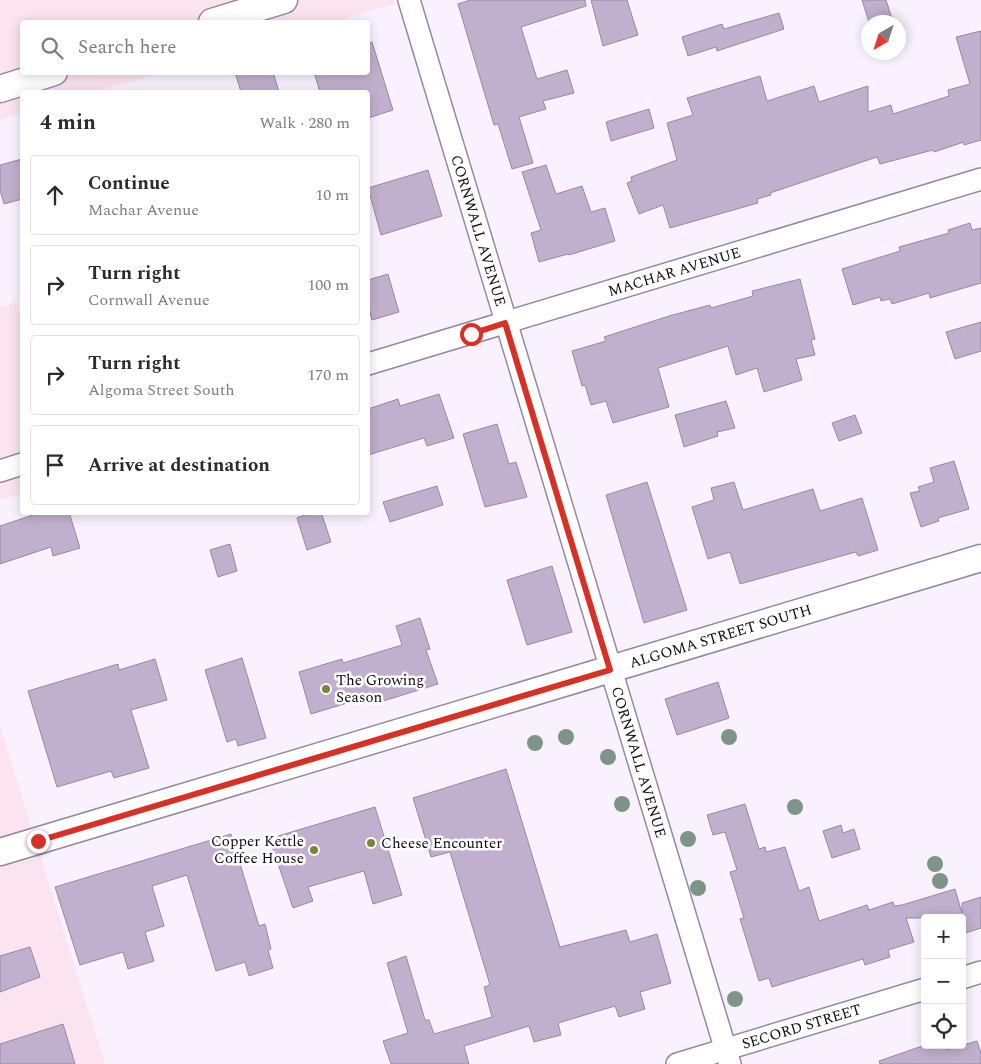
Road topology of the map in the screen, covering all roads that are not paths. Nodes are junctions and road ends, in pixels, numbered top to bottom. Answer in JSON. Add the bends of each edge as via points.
{"nodes":[{"id":1,"x":284,"y":0,"type":"edge"},
{"id":2,"x":409,"y":0,"type":"edge"},
{"id":3,"x":219,"y":20,"type":"edge"},
{"id":4,"x":45,"y":75,"type":"edge"},
{"id":5,"x":0,"y":90,"type":"edge"},
{"id":6,"x":981,"y":179,"type":"edge"},
{"id":7,"x":505,"y":323,"type":"junction"},
{"id":8,"x":370,"y":363,"type":"edge"},
{"id":9,"x":20,"y":465,"type":"edge"},
{"id":10,"x":0,"y":471,"type":"edge"},
{"id":11,"x":981,"y":558,"type":"edge"},
{"id":12,"x":610,"y":670,"type":"junction"},
{"id":13,"x":0,"y":852,"type":"edge"},
{"id":14,"x":981,"y":972,"type":"edge"},
{"id":15,"x":966,"y":977,"type":"edge"},
{"id":16,"x":921,"y":991,"type":"edge"},
{"id":17,"x":728,"y":1057,"type":"edge"},
{"id":18,"x":678,"y":1064,"type":"edge"}],
"edges":[{"from":1,"to":3,"type":"street"},
{"from":2,"to":7,"type":"street","name":"CORNWALL AVENUE"},
{"from":4,"to":5,"type":"street"},
{"from":6,"to":7,"type":"street","name":"MACHAR AVENUE"},
{"from":7,"to":8,"type":"street","name":"MACHAR AVENUE"},
{"from":7,"to":12,"type":"street","name":"CORNWALL AVENUE"},
{"from":9,"to":10,"type":"street"},
{"from":11,"to":12,"type":"street","name":"ALGOMA STREET SOUTH"},
{"from":12,"to":13,"type":"street","name":"ALGOMA STREET SOUTH"},
{"from":12,"to":17,"type":"street","name":"CORNWALL AVENUE"},
{"from":14,"to":15,"type":"street"},
{"from":16,"to":17,"type":"street","name":"SECORD STREET"},
{"from":17,"to":18,"type":"street","name":"SECORD STREET"}]}
